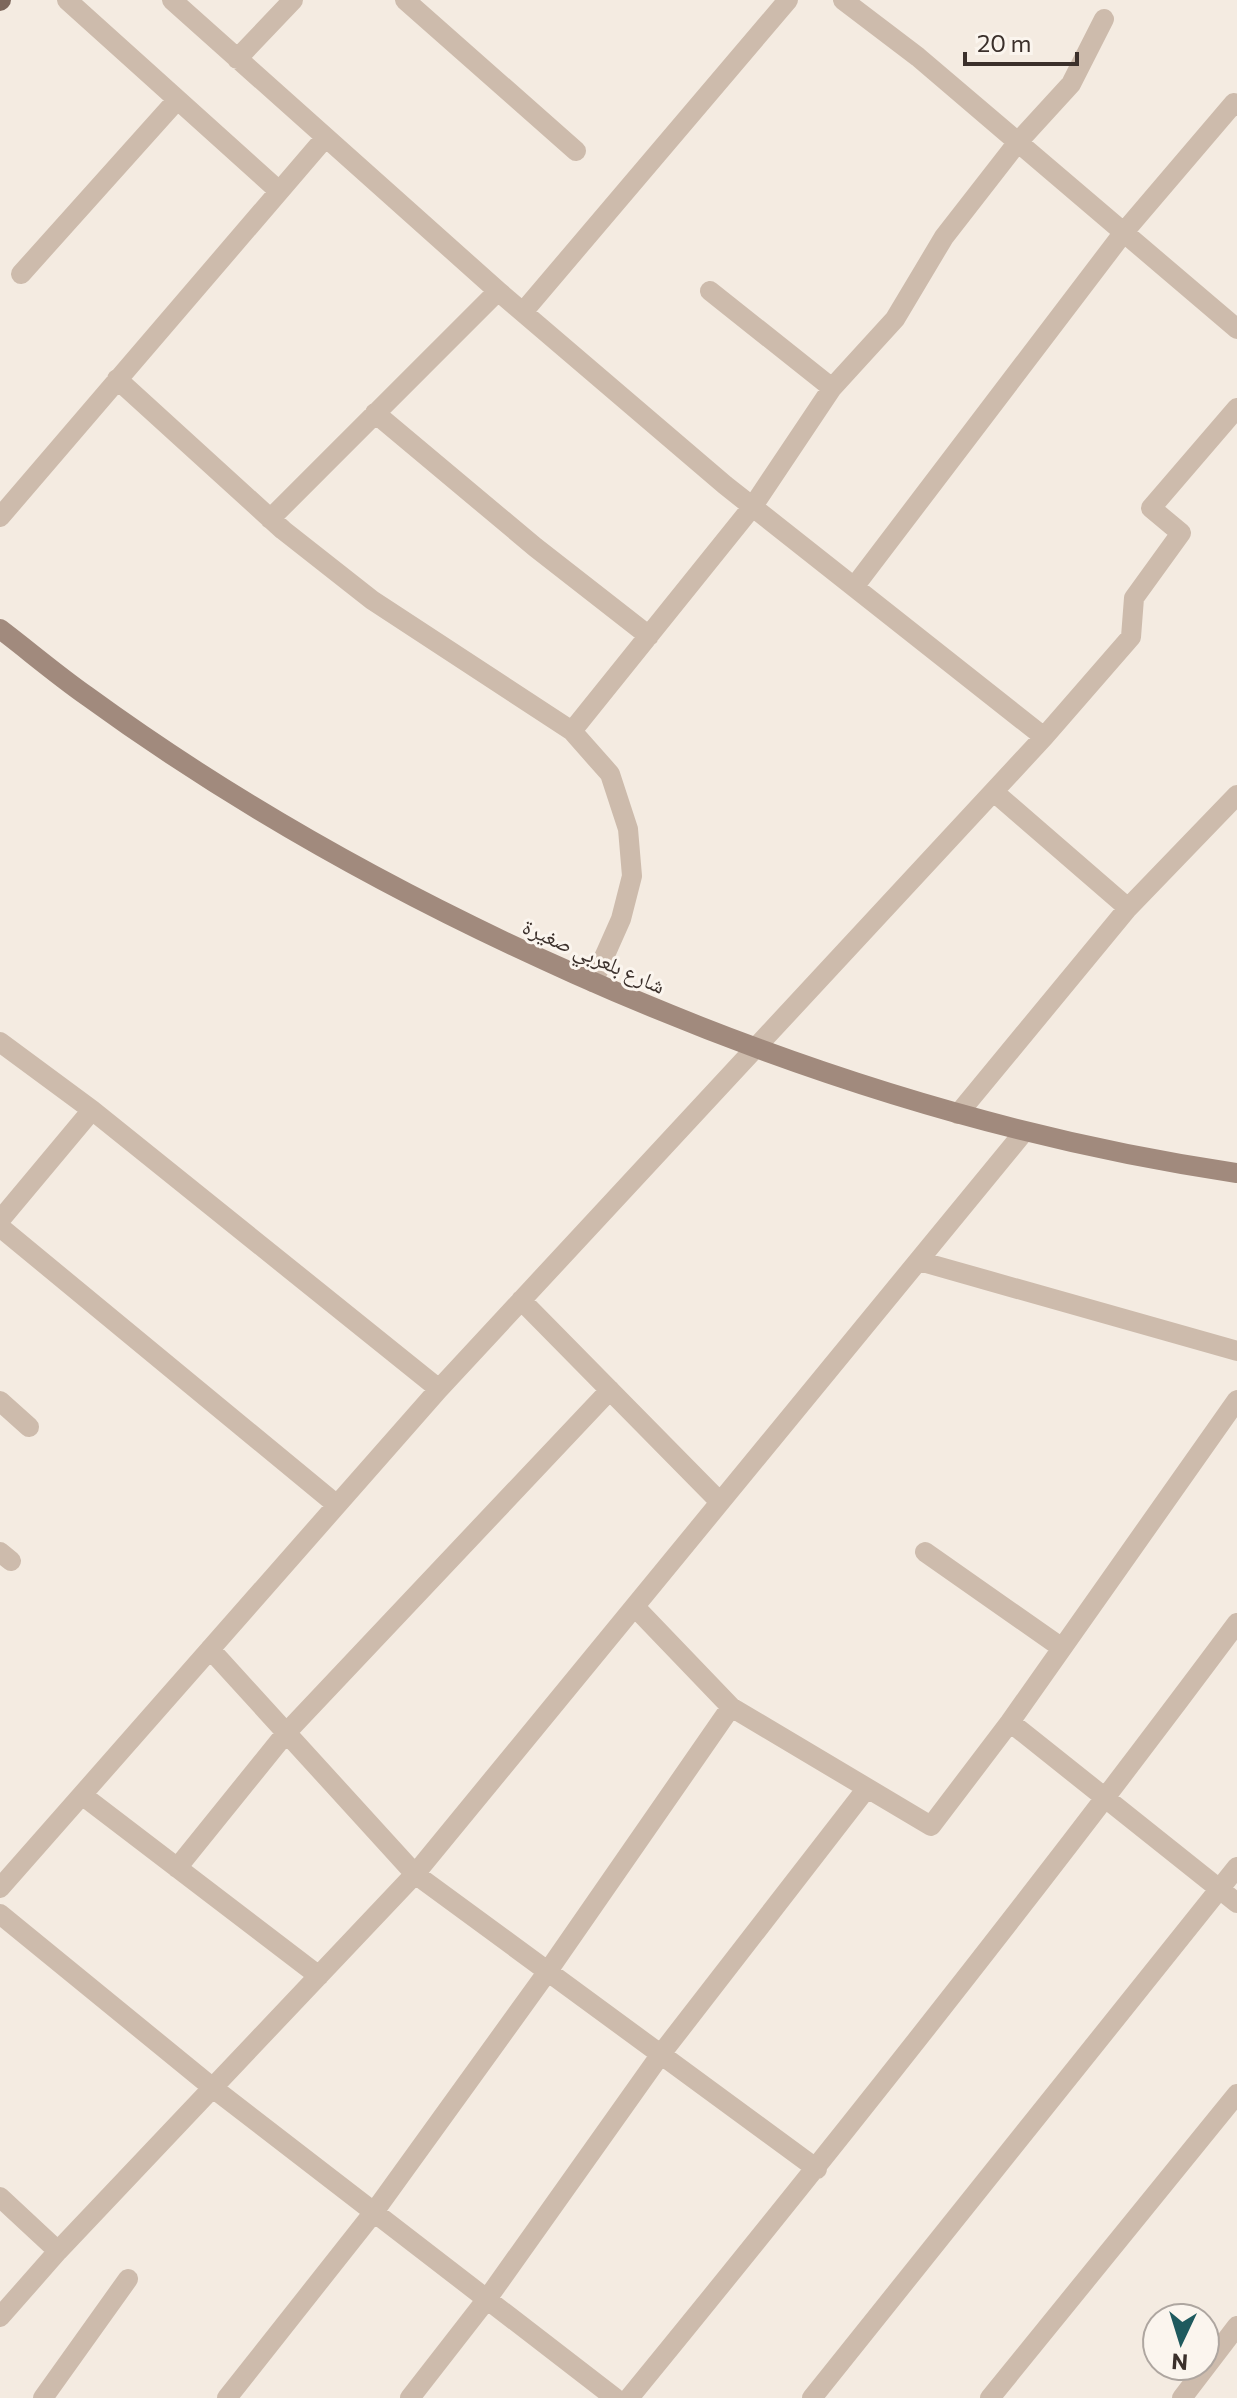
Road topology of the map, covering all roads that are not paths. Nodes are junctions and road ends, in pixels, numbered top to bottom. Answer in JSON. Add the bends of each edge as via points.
{"nodes":[{"id":1,"x":67,"y":0,"type":"edge"},
{"id":2,"x":172,"y":0,"type":"edge"},
{"id":3,"x":293,"y":0,"type":"edge"},
{"id":4,"x":405,"y":0,"type":"edge"},
{"id":5,"x":788,"y":0,"type":"edge"},
{"id":6,"x":843,"y":0,"type":"edge"},
{"id":7,"x":1104,"y":19,"type":"dead end"},
{"id":8,"x":237,"y":59,"type":"junction"},
{"id":9,"x":177,"y":100,"type":"junction"},
{"id":10,"x":1237,"y":106,"type":"edge"},
{"id":11,"x":325,"y":138,"type":"junction"},
{"id":12,"x":1018,"y":142,"type":"junction"},
{"id":13,"x":576,"y":151,"type":"dead end"},
{"id":14,"x":279,"y":191,"type":"junction"},
{"id":15,"x":1124,"y":232,"type":"junction"},
{"id":16,"x":21,"y":274,"type":"dead end"},
{"id":17,"x":498,"y":291,"type":"junction"},
{"id":18,"x":710,"y":291,"type":"dead end"},
{"id":19,"x":523,"y":312,"type":"junction"},
{"id":20,"x":1237,"y":329,"type":"edge"},
{"id":21,"x":117,"y":379,"type":"junction"},
{"id":22,"x":832,"y":388,"type":"junction"},
{"id":23,"x":1237,"y":408,"type":"edge"},
{"id":24,"x":375,"y":413,"type":"junction"},
{"id":25,"x":753,"y":506,"type":"junction"},
{"id":26,"x":0,"y":517,"type":"edge"},
{"id":27,"x":270,"y":519,"type":"junction"},
{"id":28,"x":854,"y":587,"type":"junction"},
{"id":29,"x":0,"y":629,"type":"edge"},
{"id":30,"x":649,"y":636,"type":"junction"},
{"id":31,"x":572,"y":731,"type":"junction"},
{"id":32,"x":1044,"y":737,"type":"junction"},
{"id":33,"x":994,"y":792,"type":"junction"},
{"id":34,"x":1237,"y":795,"type":"edge"},
{"id":35,"x":1128,"y":908,"type":"junction"},
{"id":36,"x":593,"y":982,"type":"junction"},
{"id":37,"x":0,"y":1042,"type":"edge"},
{"id":38,"x":755,"y":1050,"type":"junction"},
{"id":39,"x":92,"y":1110,"type":"junction"},
{"id":40,"x":958,"y":1114,"type":"junction"},
{"id":41,"x":1024,"y":1132,"type":"junction"},
{"id":42,"x":1237,"y":1173,"type":"edge"},
{"id":43,"x":0,"y":1220,"type":"edge"},
{"id":44,"x":0,"y":1227,"type":"edge"},
{"id":45,"x":919,"y":1261,"type":"junction"},
{"id":46,"x":521,"y":1300,"type":"junction"},
{"id":47,"x":1237,"y":1351,"type":"edge"},
{"id":48,"x":439,"y":1389,"type":"junction"},
{"id":49,"x":610,"y":1390,"type":"junction"},
{"id":50,"x":1237,"y":1400,"type":"edge"},
{"id":51,"x":0,"y":1401,"type":"edge"},
{"id":52,"x":29,"y":1427,"type":"dead end"},
{"id":53,"x":720,"y":1502,"type":"junction"},
{"id":54,"x":337,"y":1505,"type":"junction"},
{"id":55,"x":925,"y":1552,"type":"dead end"},
{"id":56,"x":635,"y":1607,"type":"junction"},
{"id":57,"x":1237,"y":1623,"type":"edge"},
{"id":58,"x":1062,"y":1648,"type":"junction"},
{"id":59,"x":210,"y":1649,"type":"junction"},
{"id":60,"x":731,"y":1707,"type":"junction"},
{"id":61,"x":1010,"y":1722,"type":"junction"},
{"id":62,"x":286,"y":1733,"type":"junction"},
{"id":63,"x":867,"y":1788,"type":"junction"},
{"id":64,"x":82,"y":1795,"type":"junction"},
{"id":65,"x":1106,"y":1799,"type":"junction"},
{"id":66,"x":1237,"y":1867,"type":"edge"},
{"id":67,"x":177,"y":1868,"type":"junction"},
{"id":68,"x":415,"y":1874,"type":"junction"},
{"id":69,"x":0,"y":1888,"type":"edge"},
{"id":70,"x":1229,"y":1897,"type":"edge"},
{"id":71,"x":0,"y":1914,"type":"edge"},
{"id":72,"x":548,"y":1971,"type":"junction"},
{"id":73,"x":319,"y":1976,"type":"junction"},
{"id":74,"x":661,"y":2054,"type":"junction"},
{"id":75,"x":213,"y":2088,"type":"junction"},
{"id":76,"x":1237,"y":2094,"type":"edge"},
{"id":77,"x":817,"y":2169,"type":"junction"},
{"id":78,"x":0,"y":2197,"type":"edge"},
{"id":79,"x":374,"y":2212,"type":"junction"},
{"id":80,"x":58,"y":2251,"type":"junction"},
{"id":81,"x":128,"y":2279,"type":"dead end"},
{"id":82,"x":487,"y":2299,"type":"junction"},
{"id":83,"x":0,"y":2317,"type":"edge"},
{"id":84,"x":1237,"y":2326,"type":"edge"},
{"id":85,"x":43,"y":2398,"type":"edge"},
{"id":86,"x":227,"y":2398,"type":"edge"},
{"id":87,"x":410,"y":2398,"type":"edge"},
{"id":88,"x":615,"y":2398,"type":"edge"},
{"id":89,"x":629,"y":2398,"type":"edge"},
{"id":90,"x":812,"y":2398,"type":"edge"},
{"id":91,"x":990,"y":2398,"type":"edge"},
{"id":92,"x":1182,"y":2398,"type":"edge"}],
"edges":[{"from":1,"to":9,"type":"street"},
{"from":2,"to":8,"type":"street"},
{"from":3,"to":8,"type":"street"},
{"from":4,"to":13,"type":"street"},
{"from":5,"to":19,"type":"street"},
{"from":6,"to":12,"type":"street"},
{"from":7,"to":12,"type":"street","via":[[1071,84]]},
{"from":8,"to":11,"type":"street"},
{"from":9,"to":14,"type":"street"},
{"from":9,"to":16,"type":"street"},
{"from":10,"to":15,"type":"street","via":[[1234,103]]},
{"from":11,"to":14,"type":"street"},
{"from":11,"to":17,"type":"street"},
{"from":12,"to":15,"type":"street"},
{"from":12,"to":22,"type":"street","via":[[944,237],[895,319]]},
{"from":14,"to":21,"type":"street"},
{"from":15,"to":20,"type":"street"},
{"from":15,"to":28,"type":"street"},
{"from":17,"to":19,"type":"street"},
{"from":17,"to":24,"type":"street"},
{"from":18,"to":22,"type":"street"},
{"from":19,"to":25,"type":"street"},
{"from":21,"to":26,"type":"street"},
{"from":21,"to":27,"type":"street"},
{"from":22,"to":25,"type":"street"},
{"from":23,"to":32,"type":"street","via":[[1151,508],[1181,533],[1134,598],[1131,637]]},
{"from":24,"to":27,"type":"street"},
{"from":24,"to":30,"type":"street"},
{"from":25,"to":28,"type":"street"},
{"from":25,"to":30,"type":"street"},
{"from":27,"to":31,"type":"street","via":[[372,600]]},
{"from":28,"to":32,"type":"street"},
{"from":29,"to":36,"type":"main road","name":"شارع بلعربي صغيرة","via":[[185,764],[318,845],[474,930]]},
{"from":30,"to":31,"type":"street"},
{"from":31,"to":36,"type":"street","via":[[610,774],[628,829],[632,876],[621,919]]},
{"from":32,"to":33,"type":"street"},
{"from":33,"to":35,"type":"street"},
{"from":33,"to":38,"type":"street"},
{"from":34,"to":35,"type":"street"},
{"from":35,"to":40,"type":"street"},
{"from":36,"to":38,"type":"main road","name":"شارع بلعربي صغيرة"},
{"from":37,"to":39,"type":"street"},
{"from":38,"to":40,"type":"main road","name":"شارع بلعربي صغيرة"},
{"from":38,"to":46,"type":"street"},
{"from":39,"to":43,"type":"street"},
{"from":39,"to":48,"type":"street"},
{"from":40,"to":41,"type":"main road","name":"شارع بلعربي صغيرة"},
{"from":41,"to":42,"type":"main road","name":"شارع بلعربي صغيرة"},
{"from":41,"to":45,"type":"street"},
{"from":44,"to":54,"type":"street"},
{"from":45,"to":47,"type":"street"},
{"from":45,"to":53,"type":"street"},
{"from":46,"to":48,"type":"street"},
{"from":46,"to":49,"type":"street"},
{"from":48,"to":54,"type":"street"},
{"from":49,"to":53,"type":"street"},
{"from":49,"to":62,"type":"street"},
{"from":50,"to":58,"type":"street"},
{"from":51,"to":52,"type":"street"},
{"from":53,"to":56,"type":"street"},
{"from":54,"to":59,"type":"street"},
{"from":55,"to":58,"type":"street"},
{"from":56,"to":60,"type":"street"},
{"from":56,"to":68,"type":"street"},
{"from":57,"to":65,"type":"street"},
{"from":58,"to":61,"type":"street"},
{"from":59,"to":62,"type":"street"},
{"from":59,"to":64,"type":"street"},
{"from":60,"to":63,"type":"street"},
{"from":60,"to":72,"type":"street"},
{"from":61,"to":63,"type":"street","via":[[931,1826]]},
{"from":61,"to":65,"type":"street"},
{"from":62,"to":67,"type":"street"},
{"from":62,"to":68,"type":"street"},
{"from":63,"to":74,"type":"street"},
{"from":64,"to":67,"type":"street"},
{"from":64,"to":69,"type":"street"},
{"from":65,"to":70,"type":"street"},
{"from":65,"to":77,"type":"street"},
{"from":66,"to":70,"type":"street"},
{"from":67,"to":73,"type":"street"},
{"from":68,"to":72,"type":"street"},
{"from":68,"to":73,"type":"street"},
{"from":70,"to":90,"type":"street"},
{"from":71,"to":75,"type":"street"},
{"from":72,"to":74,"type":"street"},
{"from":72,"to":79,"type":"street"},
{"from":73,"to":75,"type":"street"},
{"from":74,"to":77,"type":"street"},
{"from":74,"to":82,"type":"street"},
{"from":75,"to":79,"type":"street"},
{"from":75,"to":80,"type":"street"},
{"from":76,"to":91,"type":"street"},
{"from":77,"to":89,"type":"street"},
{"from":78,"to":80,"type":"street"},
{"from":79,"to":82,"type":"street"},
{"from":79,"to":86,"type":"street"},
{"from":80,"to":83,"type":"street"},
{"from":81,"to":85,"type":"street"},
{"from":82,"to":87,"type":"street"},
{"from":82,"to":88,"type":"street"},
{"from":84,"to":92,"type":"street"}]}
